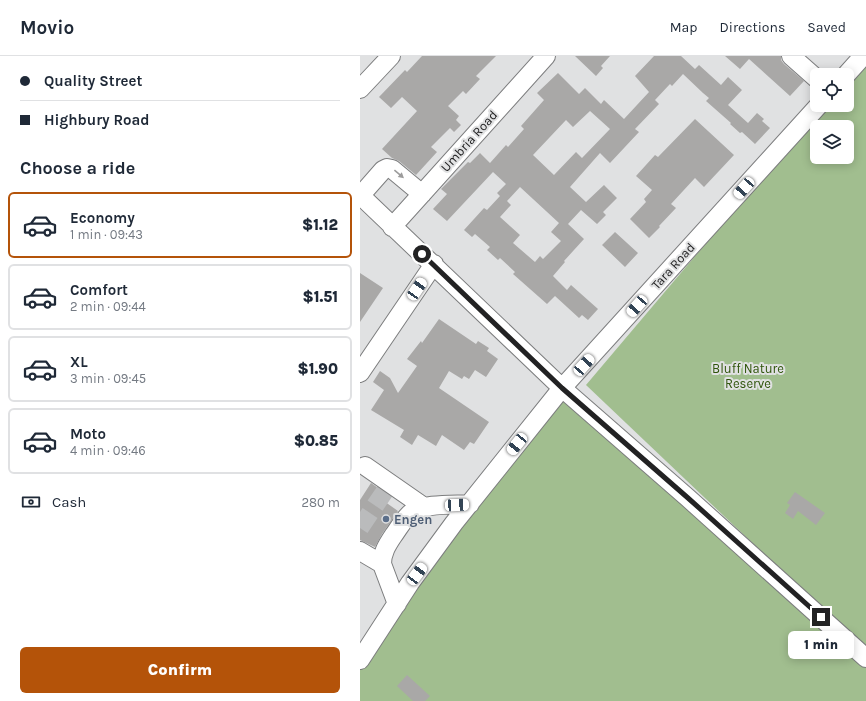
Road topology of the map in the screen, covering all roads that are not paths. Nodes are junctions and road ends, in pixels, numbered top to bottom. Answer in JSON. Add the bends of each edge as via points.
{"nodes":[{"id":1,"x":390,"y":56,"type":"edge"},
{"id":2,"x":546,"y":56,"type":"edge"},
{"id":3,"x":791,"y":56,"type":"edge"},
{"id":4,"x":863,"y":56,"type":"edge"},
{"id":5,"x":852,"y":68,"type":"edge"},
{"id":6,"x":810,"y":73,"type":"edge"},
{"id":7,"x":360,"y":89,"type":"edge"},
{"id":8,"x":813,"y":112,"type":"edge"},
{"id":9,"x":422,"y":194,"type":"junction"},
{"id":10,"x":360,"y":196,"type":"edge"},
{"id":11,"x":392,"y":227,"type":"junction"},
{"id":12,"x":434,"y":264,"type":"junction"},
{"id":13,"x":360,"y":373,"type":"edge"},
{"id":14,"x":562,"y":388,"type":"junction"},
{"id":15,"x":365,"y":466,"type":"dead end"},
{"id":16,"x":470,"y":504,"type":"junction"},
{"id":17,"x":424,"y":507,"type":"junction"},
{"id":18,"x":360,"y":551,"type":"edge"},
{"id":19,"x":382,"y":564,"type":"junction"},
{"id":20,"x":397,"y":604,"type":"junction"},
{"id":21,"x":866,"y":658,"type":"edge"},
{"id":22,"x":360,"y":660,"type":"edge"}],
"edges":[{"from":1,"to":7,"type":"street"},
{"from":2,"to":9,"type":"street","name":"Umbria Road"},
{"from":3,"to":6,"type":"street"},
{"from":4,"to":5,"type":"street"},
{"from":8,"to":14,"type":"street","name":"Tara Road"},
{"from":10,"to":9,"type":"street","one_way":true,"via":[[387,168],[392,169]]},
{"from":9,"to":11,"type":"street","name":"Umbria Road"},
{"from":10,"to":11,"type":"street"},
{"from":11,"to":12,"type":"street"},
{"from":12,"to":13,"type":"street"},
{"from":12,"to":14,"type":"street"},
{"from":14,"to":16,"type":"street","name":"Tara Road"},
{"from":14,"to":21,"type":"street"},
{"from":15,"to":17,"type":"street"},
{"from":16,"to":17,"type":"street"},
{"from":16,"to":20,"type":"street","name":"Tara Road"},
{"from":17,"to":19,"type":"street","via":[[410,513],[401,524],[386,547]]},
{"from":18,"to":19,"type":"street"},
{"from":19,"to":20,"type":"street"},
{"from":20,"to":22,"type":"street","name":"Tara Road"}]}
